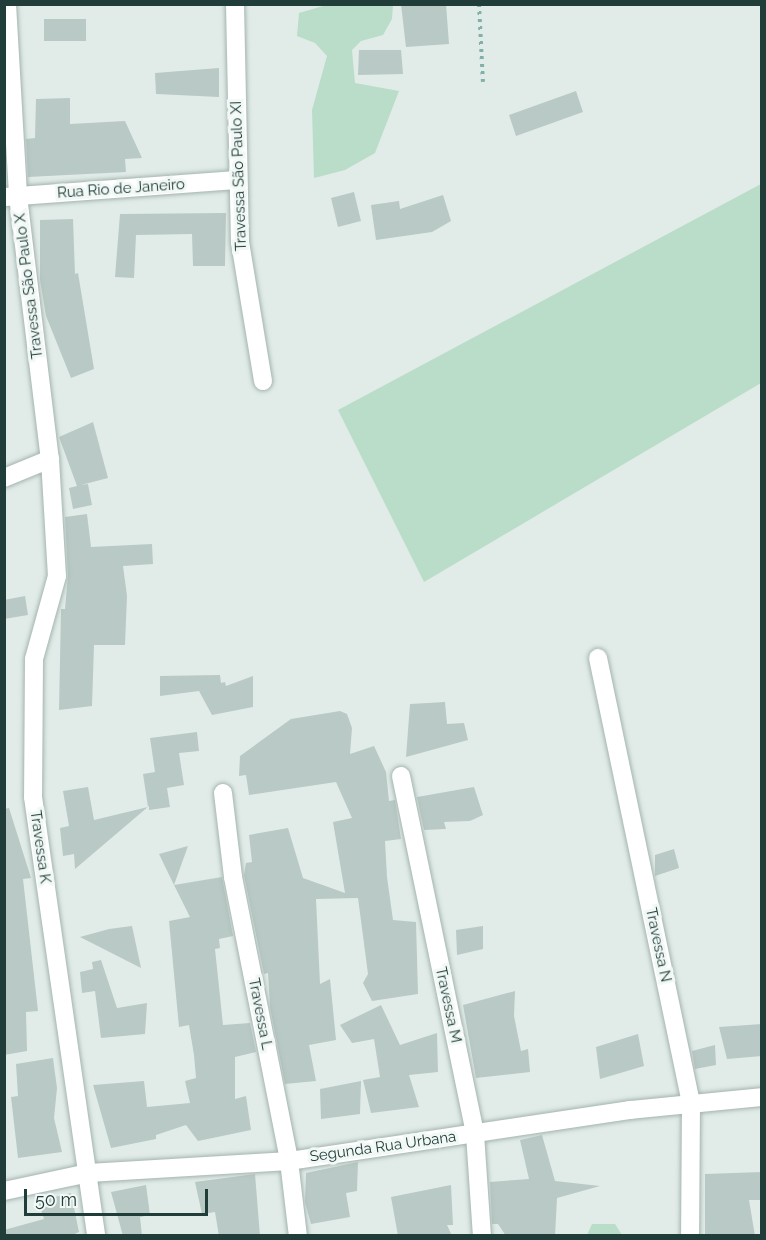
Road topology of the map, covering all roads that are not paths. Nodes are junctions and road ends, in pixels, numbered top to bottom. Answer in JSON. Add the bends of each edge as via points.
{"nodes":[{"id":1,"x":7,"y":4,"type":"edge"},
{"id":2,"x":235,"y":4,"type":"edge"},
{"id":3,"x":237,"y":180,"type":"junction"},
{"id":4,"x":11,"y":197,"type":"edge"},
{"id":5,"x":263,"y":381,"type":"dead end"},
{"id":6,"x":50,"y":459,"type":"junction"},
{"id":7,"x":4,"y":478,"type":"edge"},
{"id":8,"x":598,"y":658,"type":"dead end"},
{"id":9,"x":400,"y":776,"type":"dead end"},
{"id":10,"x":223,"y":793,"type":"dead end"},
{"id":11,"x":762,"y":1097,"type":"edge"},
{"id":12,"x":691,"y":1102,"type":"junction"},
{"id":13,"x":475,"y":1134,"type":"junction"},
{"id":14,"x":289,"y":1161,"type":"junction"},
{"id":15,"x":88,"y":1173,"type":"junction"},
{"id":16,"x":4,"y":1191,"type":"edge"},
{"id":17,"x":96,"y":1236,"type":"edge"},
{"id":18,"x":298,"y":1236,"type":"edge"},
{"id":19,"x":482,"y":1236,"type":"edge"},
{"id":20,"x":690,"y":1236,"type":"edge"}],
"edges":[{"from":1,"to":4,"type":"street","name":"Travessa São Paulo X"},
{"from":2,"to":3,"type":"street","name":"Travessa São Paulo XI"},
{"from":3,"to":4,"type":"street","name":"Rua Rio de Janeiro"},
{"from":3,"to":5,"type":"street","name":"Travessa São Paulo XI","via":[[240,242]]},
{"from":4,"to":6,"type":"street","name":"Travessa São Paulo X"},
{"from":6,"to":7,"type":"street"},
{"from":6,"to":15,"type":"street","name":"Travessa K","via":[[57,576],[34,658],[33,797]]},
{"from":8,"to":12,"type":"street","name":"Travessa N"},
{"from":9,"to":13,"type":"street","name":"Travessa M"},
{"from":10,"to":14,"type":"street","name":"Travessa L","via":[[233,877]]},
{"from":11,"to":12,"type":"street","name":"Segunda Rua Urbana"},
{"from":12,"to":13,"type":"street","name":"Segunda Rua Urbana"},
{"from":12,"to":20,"type":"street","name":"Travessa N"},
{"from":13,"to":14,"type":"street","name":"Segunda Rua Urbana"},
{"from":13,"to":19,"type":"street","name":"Travessa M"},
{"from":14,"to":15,"type":"street","name":"Segunda Rua Urbana"},
{"from":14,"to":18,"type":"street","name":"Travessa L"},
{"from":15,"to":16,"type":"street","name":"Segunda Rua Urbana"},
{"from":15,"to":17,"type":"street","name":"Travessa K"}]}
